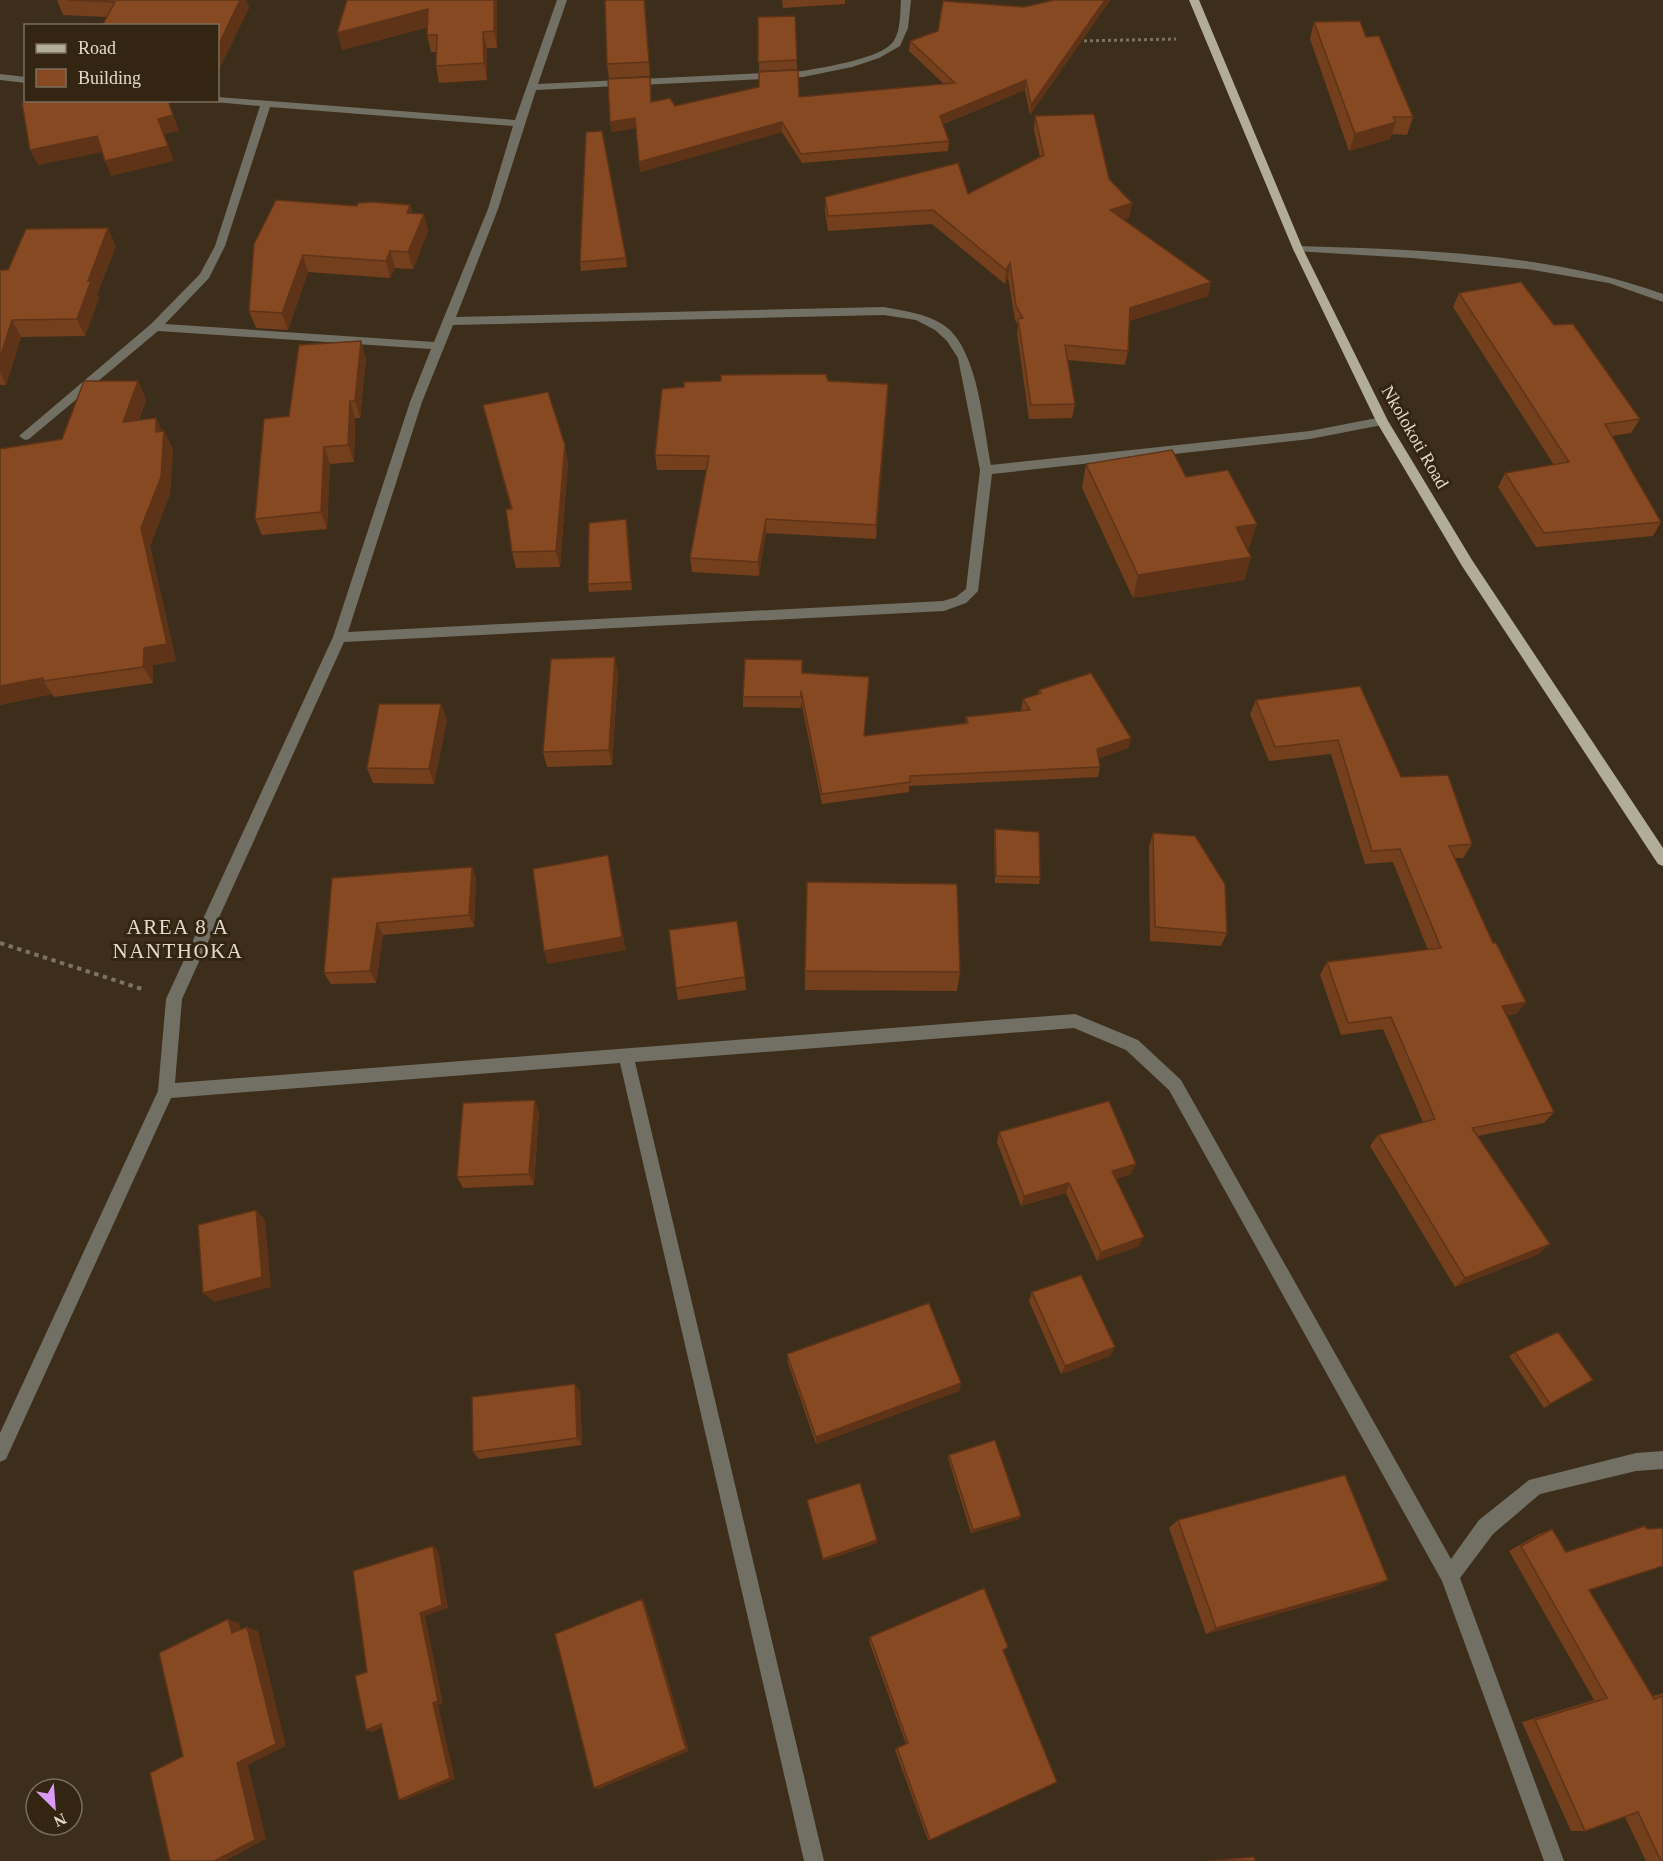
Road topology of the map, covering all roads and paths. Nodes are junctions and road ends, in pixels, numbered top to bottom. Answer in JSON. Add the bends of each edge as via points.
{"nodes":[{"id":1,"x":562,"y":0,"type":"edge"},
{"id":2,"x":906,"y":0,"type":"edge"},
{"id":3,"x":1194,"y":0,"type":"edge"},
{"id":4,"x":1209,"y":39,"type":"junction"},
{"id":5,"x":1077,"y":41,"type":"edge"},
{"id":6,"x":0,"y":77,"type":"edge"},
{"id":7,"x":24,"y":80,"type":"edge"},
{"id":8,"x":532,"y":87,"type":"junction"},
{"id":9,"x":219,"y":100,"type":"edge"},
{"id":10,"x":266,"y":105,"type":"junction"},
{"id":11,"x":519,"y":123,"type":"junction"},
{"id":12,"x":1298,"y":249,"type":"junction"},
{"id":13,"x":1663,"y":298,"type":"edge"},
{"id":14,"x":450,"y":321,"type":"junction"},
{"id":15,"x":155,"y":327,"type":"junction"},
{"id":16,"x":438,"y":346,"type":"junction"},
{"id":17,"x":1382,"y":421,"type":"junction"},
{"id":18,"x":25,"y":436,"type":"dead end"},
{"id":19,"x":986,"y":470,"type":"junction"},
{"id":20,"x":340,"y":637,"type":"junction"},
{"id":21,"x":1663,"y":860,"type":"edge"},
{"id":22,"x":0,"y":943,"type":"edge"},
{"id":23,"x":174,"y":999,"type":"junction"},
{"id":24,"x":626,"y":1056,"type":"junction"},
{"id":25,"x":166,"y":1091,"type":"junction"},
{"id":26,"x":0,"y":1453,"type":"edge"},
{"id":27,"x":1663,"y":1460,"type":"edge"},
{"id":28,"x":1450,"y":1576,"type":"junction"},
{"id":29,"x":814,"y":1861,"type":"edge"},
{"id":30,"x":1554,"y":1861,"type":"edge"}],
"edges":[{"from":1,"to":8,"type":"street"},
{"from":2,"to":8,"type":"street","via":[[897,44],[870,59],[829,69],[803,74]]},
{"from":3,"to":4,"type":"main road","name":"Nkolokoti Road"},
{"from":4,"to":5,"type":"path"},
{"from":4,"to":12,"type":"main road","name":"Nkolokoti Road"},
{"from":6,"to":7,"type":"street"},
{"from":8,"to":11,"type":"street"},
{"from":9,"to":10,"type":"street"},
{"from":10,"to":11,"type":"street"},
{"from":10,"to":15,"type":"street","via":[[220,246],[205,276]]},
{"from":11,"to":14,"type":"street","via":[[493,209]]},
{"from":12,"to":13,"type":"street","via":[[1404,252],[1520,266],[1604,279]]},
{"from":12,"to":17,"type":"main road","name":"Nkolokoti Road"},
{"from":14,"to":16,"type":"street"},
{"from":14,"to":19,"type":"street","via":[[884,311],[919,317],[951,338],[964,358]]},
{"from":15,"to":16,"type":"street"},
{"from":15,"to":18,"type":"street"},
{"from":16,"to":20,"type":"street"},
{"from":17,"to":19,"type":"street","via":[[1310,435]]},
{"from":17,"to":21,"type":"main road","name":"Nkolokoti Road","via":[[1467,563]]},
{"from":19,"to":20,"type":"street","via":[[972,591],[944,606]]},
{"from":20,"to":23,"type":"street"},
{"from":22,"to":23,"type":"path"},
{"from":23,"to":25,"type":"street"},
{"from":24,"to":25,"type":"street"},
{"from":24,"to":28,"type":"street","via":[[1075,1021],[1132,1046],[1175,1085]]},
{"from":24,"to":29,"type":"street"},
{"from":25,"to":26,"type":"street"},
{"from":27,"to":28,"type":"street","via":[[1636,1462],[1535,1486],[1486,1527]]},
{"from":28,"to":30,"type":"street"}]}
